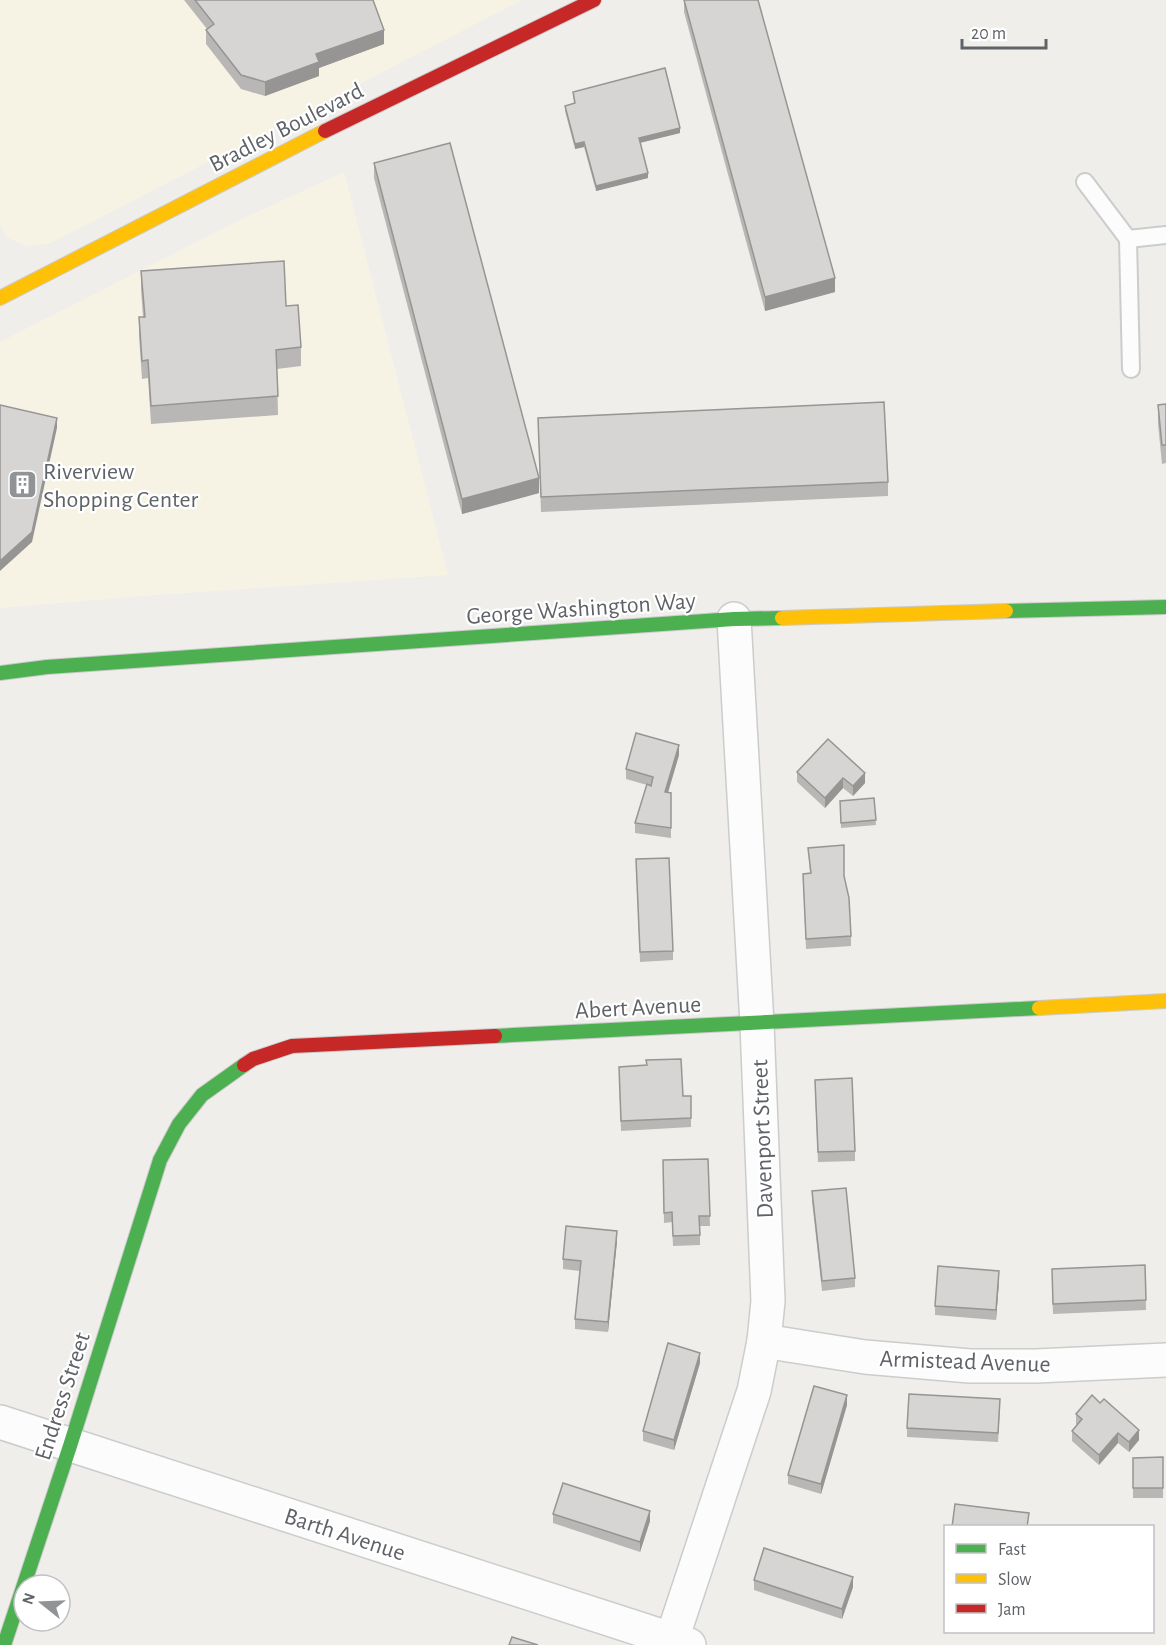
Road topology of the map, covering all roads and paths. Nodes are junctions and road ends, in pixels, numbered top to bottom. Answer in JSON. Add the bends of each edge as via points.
{"nodes":[{"id":1,"x":594,"y":0,"type":"edge"},
{"id":2,"x":1085,"y":182,"type":"dead end"},
{"id":3,"x":1166,"y":235,"type":"edge"},
{"id":4,"x":1128,"y":239,"type":"junction"},
{"id":5,"x":2,"y":294,"type":"edge"},
{"id":6,"x":1131,"y":369,"type":"dead end"},
{"id":7,"x":1166,"y":607,"type":"edge"},
{"id":8,"x":734,"y":619,"type":"junction"},
{"id":9,"x":0,"y":672,"type":"edge"},
{"id":10,"x":1166,"y":1001,"type":"edge"},
{"id":11,"x":757,"y":1024,"type":"junction"},
{"id":12,"x":160,"y":1160,"type":"joint"},
{"id":13,"x":764,"y":1341,"type":"junction"},
{"id":14,"x":1166,"y":1360,"type":"edge"},
{"id":15,"x":0,"y":1422,"type":"edge"},
{"id":16,"x":70,"y":1446,"type":"junction"},
{"id":17,"x":677,"y":1643,"type":"edge"},
{"id":18,"x":4,"y":1645,"type":"edge"}],
"edges":[{"from":1,"to":5,"type":"street","name":"Bradley Boulevard"},
{"from":2,"to":4,"type":"lane"},
{"from":3,"to":4,"type":"lane"},
{"from":4,"to":6,"type":"lane"},
{"from":7,"to":8,"type":"street","name":"George Washington Way"},
{"from":8,"to":9,"type":"street","name":"George Washington Way"},
{"from":8,"to":11,"type":"street","name":"Davenport Street"},
{"from":10,"to":11,"type":"street","name":"Abert Avenue"},
{"from":11,"to":12,"type":"street","name":"Abert Avenue","via":[[292,1046],[253,1059],[202,1095],[179,1124]]},
{"from":11,"to":13,"type":"street","name":"Davenport Street","via":[[768,1301]]},
{"from":12,"to":16,"type":"street","name":"Endress Street"},
{"from":13,"to":14,"type":"street","name":"Armistead Avenue","via":[[865,1357],[970,1366]]},
{"from":13,"to":17,"type":"street","name":"Davenport Street","via":[[754,1391]]},
{"from":15,"to":16,"type":"street","name":"Barth Avenue"},
{"from":16,"to":17,"type":"street","name":"Barth Avenue"},
{"from":16,"to":18,"type":"street","name":"Endress Street"}]}
